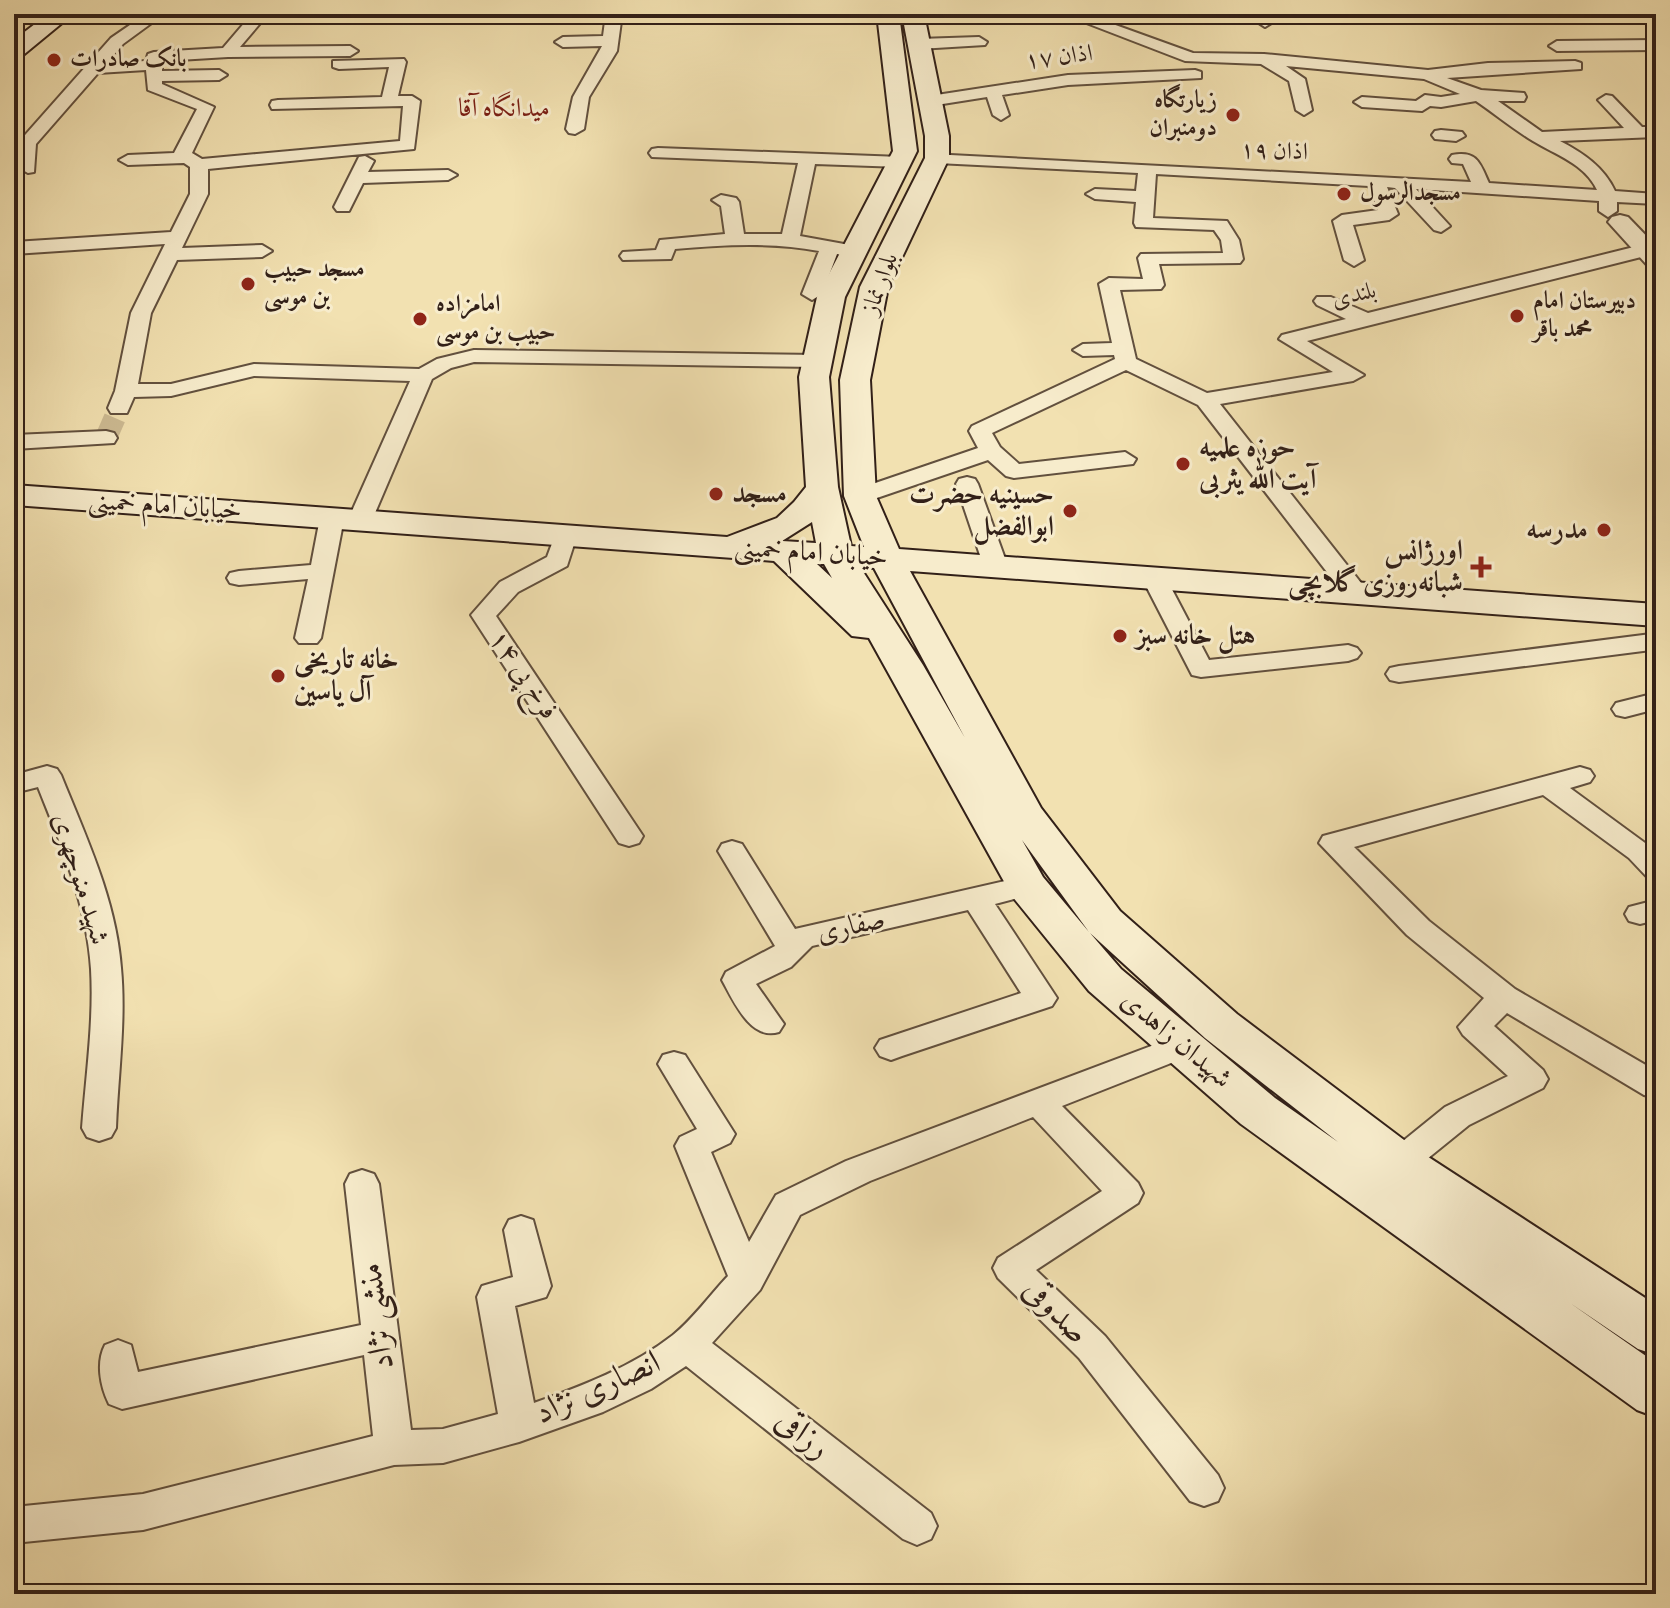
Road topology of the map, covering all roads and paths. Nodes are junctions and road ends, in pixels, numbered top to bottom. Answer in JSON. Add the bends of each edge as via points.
{"nodes":[{"id":1,"x":62,"y":14,"type":"edge"},
{"id":2,"x":156,"y":14,"type":"edge"},
{"id":3,"x":260,"y":14,"type":"edge"},
{"id":4,"x":614,"y":14,"type":"edge"},
{"id":5,"x":888,"y":14,"type":"edge"},
{"id":6,"x":913,"y":14,"type":"edge"},
{"id":7,"x":1071,"y":14,"type":"edge"},
{"id":8,"x":130,"y":33,"type":"junction"},
{"id":9,"x":611,"y":41,"type":"junction"},
{"id":10,"x":563,"y":42,"type":"dead end"},
{"id":11,"x":979,"y":42,"type":"dead end"},
{"id":12,"x":919,"y":44,"type":"junction"},
{"id":13,"x":1656,"y":45,"type":"edge"},
{"id":14,"x":14,"y":51,"type":"edge"},
{"id":15,"x":228,"y":52,"type":"junction"},
{"id":16,"x":1264,"y":59,"type":"junction"},
{"id":17,"x":154,"y":66,"type":"junction"},
{"id":18,"x":1193,"y":67,"type":"junction"},
{"id":19,"x":93,"y":68,"type":"junction"},
{"id":20,"x":219,"y":75,"type":"dead end"},
{"id":21,"x":1428,"y":75,"type":"junction"},
{"id":22,"x":993,"y":92,"type":"junction"},
{"id":23,"x":1479,"y":95,"type":"junction"},
{"id":24,"x":1518,"y":97,"type":"dead end"},
{"id":25,"x":1606,"y":100,"type":"dead end"},
{"id":26,"x":389,"y":101,"type":"junction"},
{"id":27,"x":930,"y":101,"type":"junction"},
{"id":28,"x":1362,"y":102,"type":"dead end"},
{"id":29,"x":278,"y":105,"type":"dead end"},
{"id":30,"x":1304,"y":110,"type":"dead end"},
{"id":31,"x":1001,"y":115,"type":"dead end"},
{"id":32,"x":575,"y":129,"type":"dead end"},
{"id":33,"x":1637,"y":132,"type":"junction"},
{"id":34,"x":1656,"y":132,"type":"edge"},
{"id":35,"x":1538,"y":137,"type":"junction"},
{"id":36,"x":20,"y":143,"type":"edge"},
{"id":37,"x":370,"y":149,"type":"junction"},
{"id":38,"x":658,"y":153,"type":"dead end"},
{"id":39,"x":808,"y":158,"type":"junction"},
{"id":40,"x":937,"y":158,"type":"junction"},
{"id":41,"x":1458,"y":159,"type":"dead end"},
{"id":42,"x":128,"y":160,"type":"dead end"},
{"id":43,"x":193,"y":162,"type":"junction"},
{"id":44,"x":901,"y":162,"type":"junction"},
{"id":45,"x":28,"y":168,"type":"dead end"},
{"id":46,"x":1147,"y":171,"type":"junction"},
{"id":47,"x":448,"y":175,"type":"dead end"},
{"id":48,"x":1280,"y":177,"type":"junction"},
{"id":49,"x":356,"y":178,"type":"junction"},
{"id":50,"x":1376,"y":181,"type":"junction"},
{"id":51,"x":1401,"y":183,"type":"junction"},
{"id":52,"x":1483,"y":189,"type":"junction"},
{"id":53,"x":1095,"y":194,"type":"dead end"},
{"id":54,"x":1288,"y":195,"type":"dead end"},
{"id":55,"x":1145,"y":197,"type":"junction"},
{"id":56,"x":1608,"y":198,"type":"junction"},
{"id":57,"x":1656,"y":199,"type":"edge"},
{"id":58,"x":721,"y":200,"type":"dead end"},
{"id":59,"x":343,"y":207,"type":"dead end"},
{"id":60,"x":1656,"y":221,"type":"edge"},
{"id":61,"x":1620,"y":222,"type":"junction"},
{"id":62,"x":1441,"y":226,"type":"dead end"},
{"id":63,"x":735,"y":239,"type":"junction"},
{"id":64,"x":790,"y":240,"type":"junction"},
{"id":65,"x":176,"y":245,"type":"junction"},
{"id":66,"x":14,"y":248,"type":"edge"},
{"id":67,"x":842,"y":250,"type":"junction"},
{"id":68,"x":262,"y":251,"type":"dead end"},
{"id":69,"x":1651,"y":255,"type":"edge"},
{"id":70,"x":630,"y":256,"type":"dead end"},
{"id":71,"x":1354,"y":260,"type":"dead end"},
{"id":72,"x":1385,"y":296,"type":"dead end"},
{"id":73,"x":1324,"y":301,"type":"dead end"},
{"id":74,"x":1406,"y":310,"type":"junction"},
{"id":75,"x":1366,"y":320,"type":"junction"},
{"id":76,"x":1083,"y":350,"type":"dead end"},
{"id":77,"x":1125,"y":355,"type":"junction"},
{"id":78,"x":818,"y":361,"type":"junction"},
{"id":79,"x":423,"y":375,"type":"junction"},
{"id":80,"x":1206,"y":400,"type":"junction"},
{"id":81,"x":976,"y":403,"type":"dead end"},
{"id":82,"x":994,"y":424,"type":"junction"},
{"id":83,"x":106,"y":438,"type":"dead end"},
{"id":84,"x":14,"y":442,"type":"edge"},
{"id":85,"x":991,"y":451,"type":"junction"},
{"id":86,"x":1125,"y":459,"type":"dead end"},
{"id":87,"x":860,"y":464,"type":"junction"},
{"id":88,"x":821,"y":475,"type":"junction"},
{"id":89,"x":967,"y":484,"type":"dead end"},
{"id":90,"x":14,"y":495,"type":"edge"},
{"id":91,"x":860,"y":496,"type":"junction"},
{"id":92,"x":346,"y":519,"type":"junction"},
{"id":93,"x":565,"y":535,"type":"junction"},
{"id":94,"x":725,"y":547,"type":"junction"},
{"id":95,"x":783,"y":551,"type":"junction"},
{"id":96,"x":836,"y":557,"type":"junction"},
{"id":97,"x":886,"y":559,"type":"junction"},
{"id":98,"x":938,"y":562,"type":"junction"},
{"id":99,"x":996,"y":567,"type":"junction"},
{"id":100,"x":321,"y":571,"type":"junction"},
{"id":101,"x":239,"y":578,"type":"dead end"},
{"id":102,"x":1154,"y":578,"type":"junction"},
{"id":103,"x":1356,"y":593,"type":"junction"},
{"id":104,"x":915,"y":608,"type":"junction"},
{"id":105,"x":1646,"y":629,"type":"edge"},
{"id":106,"x":308,"y":638,"type":"dead end"},
{"id":107,"x":1348,"y":653,"type":"dead end"},
{"id":108,"x":924,"y":664,"type":"junction"},
{"id":109,"x":1399,"y":674,"type":"dead end"},
{"id":110,"x":1656,"y":701,"type":"edge"},
{"id":111,"x":1625,"y":709,"type":"dead end"},
{"id":112,"x":1580,"y":776,"type":"dead end"},
{"id":113,"x":14,"y":784,"type":"edge"},
{"id":114,"x":1549,"y":786,"type":"junction"},
{"id":115,"x":629,"y":836,"type":"dead end"},
{"id":116,"x":732,"y":851,"type":"dead end"},
{"id":117,"x":1650,"y":855,"type":"edge"},
{"id":118,"x":1027,"y":886,"type":"junction"},
{"id":119,"x":976,"y":898,"type":"junction"},
{"id":120,"x":791,"y":948,"type":"junction"},
{"id":121,"x":1504,"y":997,"type":"junction"},
{"id":122,"x":768,"y":1024,"type":"dead end"},
{"id":123,"x":1183,"y":1046,"type":"junction"},
{"id":124,"x":891,"y":1048,"type":"dead end"},
{"id":125,"x":674,"y":1064,"type":"dead end"},
{"id":126,"x":1656,"y":1086,"type":"edge"},
{"id":127,"x":1038,"y":1102,"type":"junction"},
{"id":128,"x":99,"y":1128,"type":"dead end"},
{"id":129,"x":1399,"y":1163,"type":"junction"},
{"id":130,"x":362,"y":1184,"type":"dead end"},
{"id":131,"x":521,"y":1230,"type":"dead end"},
{"id":132,"x":747,"y":1279,"type":"junction"},
{"id":133,"x":1656,"y":1333,"type":"edge"},
{"id":134,"x":381,"y":1336,"type":"junction"},
{"id":135,"x":687,"y":1345,"type":"junction"},
{"id":136,"x":118,"y":1356,"type":"dead end"},
{"id":137,"x":1656,"y":1393,"type":"edge"},
{"id":138,"x":519,"y":1425,"type":"junction"},
{"id":139,"x":394,"y":1448,"type":"junction"},
{"id":140,"x":1204,"y":1488,"type":"dead end"},
{"id":141,"x":14,"y":1525,"type":"edge"},
{"id":142,"x":917,"y":1526,"type":"dead end"}],
"edges":[{"from":1,"to":14,"type":"main road"},
{"from":2,"to":8,"type":"street"},
{"from":3,"to":15,"type":"street"},
{"from":4,"to":9,"type":"street"},
{"from":5,"to":44,"type":"main road","name":"بلوار نماز","via":[[905,151]]},
{"from":6,"to":12,"type":"main road"},
{"from":7,"to":18,"type":"street","via":[[1114,40]]},
{"from":8,"to":17,"type":"street"},
{"from":8,"to":19,"type":"street"},
{"from":9,"to":10,"type":"street"},
{"from":9,"to":32,"type":"street","via":[[581,97]]},
{"from":11,"to":12,"type":"street"},
{"from":12,"to":27,"type":"main road"},
{"from":13,"to":21,"type":"street","via":[[1557,46],[1575,66],[1568,71],[1473,63]]},
{"from":15,"to":17,"type":"street"},
{"from":15,"to":26,"type":"street","via":[[398,62]]},
{"from":16,"to":18,"type":"street"},
{"from":16,"to":21,"type":"street"},
{"from":16,"to":30,"type":"street","via":[[1297,79]]},
{"from":17,"to":19,"type":"street"},
{"from":17,"to":20,"type":"street"},
{"from":17,"to":43,"type":"street","via":[[154,87],[206,107],[182,155]]},
{"from":18,"to":22,"type":"street","name":"اذان ۱۷"},
{"from":19,"to":36,"type":"street"},
{"from":21,"to":23,"type":"street"},
{"from":22,"to":27,"type":"street","name":"اذان ۱۷"},
{"from":22,"to":31,"type":"street"},
{"from":23,"to":24,"type":"street"},
{"from":23,"to":28,"type":"street","via":[[1425,100],[1422,106]]},
{"from":23,"to":35,"type":"street"},
{"from":25,"to":33,"type":"street"},
{"from":26,"to":29,"type":"street"},
{"from":26,"to":37,"type":"street","via":[[412,101],[408,145]]},
{"from":27,"to":40,"type":"main road"},
{"from":33,"to":34,"type":"street"},
{"from":33,"to":35,"type":"street"},
{"from":35,"to":56,"type":"street","via":[[1596,174]]},
{"from":36,"to":45,"type":"street"},
{"from":37,"to":43,"type":"street"},
{"from":37,"to":49,"type":"street"},
{"from":38,"to":39,"type":"street","via":[[754,150]]},
{"from":39,"to":44,"type":"street"},
{"from":39,"to":64,"type":"street"},
{"from":40,"to":46,"type":"street","name":"اذان ۱۹"},
{"from":40,"to":87,"type":"main road","name":"بلوار نماز","via":[[874,287],[855,380]]},
{"from":41,"to":52,"type":"street","via":[[1470,159]]},
{"from":42,"to":43,"type":"street"},
{"from":43,"to":65,"type":"street","via":[[199,194]]},
{"from":44,"to":67,"type":"main road","name":"بلوار نماز"},
{"from":46,"to":48,"type":"street","name":"اذان ۱۹"},
{"from":46,"to":55,"type":"street"},
{"from":47,"to":49,"type":"street","via":[[395,171]]},
{"from":48,"to":50,"type":"street","name":"اذان ۱۹"},
{"from":48,"to":54,"type":"street"},
{"from":49,"to":59,"type":"street"},
{"from":50,"to":51,"type":"street","name":"اذان ۱۹"},
{"from":50,"to":71,"type":"street","via":[[1389,214],[1342,221]]},
{"from":51,"to":52,"type":"street","name":"اذان ۱۹"},
{"from":51,"to":62,"type":"street"},
{"from":52,"to":56,"type":"street","name":"اذان ۱۹"},
{"from":53,"to":55,"type":"street"},
{"from":55,"to":77,"type":"street","via":[[1143,223],[1220,225],[1233,259],[1148,258],[1154,285],[1109,284]]},
{"from":56,"to":57,"type":"street","name":"اذان ۱۹"},
{"from":56,"to":61,"type":"street","via":[[1606,209]]},
{"from":58,"to":63,"type":"street","via":[[730,202]]},
{"from":60,"to":61,"type":"street"},
{"from":61,"to":69,"type":"street"},
{"from":63,"to":64,"type":"street"},
{"from":63,"to":70,"type":"street","via":[[667,244],[664,255]]},
{"from":64,"to":67,"type":"street"},
{"from":65,"to":66,"type":"street"},
{"from":65,"to":68,"type":"street"},
{"from":65,"to":79,"type":"street","via":[[141,313],[123,400],[254,370]]},
{"from":67,"to":78,"type":"main road","name":"بلوار نماز","via":[[814,294]]},
{"from":69,"to":74,"type":"street","name":"بلندی"},
{"from":72,"to":74,"type":"street"},
{"from":73,"to":75,"type":"street"},
{"from":74,"to":75,"type":"street","name":"بلندی"},
{"from":75,"to":80,"type":"street","name":"بلندی","via":[[1289,339],[1353,375]]},
{"from":76,"to":77,"type":"street"},
{"from":77,"to":80,"type":"street"},
{"from":77,"to":82,"type":"street"},
{"from":78,"to":79,"type":"street","via":[[474,356]]},
{"from":78,"to":88,"type":"main road","name":"بلوار نماز","via":[[814,377]]},
{"from":79,"to":92,"type":"street"},
{"from":80,"to":103,"type":"street"},
{"from":81,"to":82,"type":"street"},
{"from":82,"to":85,"type":"street","via":[[980,431]]},
{"from":83,"to":84,"type":"street"},
{"from":85,"to":86,"type":"street","via":[[1014,471]]},
{"from":85,"to":91,"type":"street"},
{"from":87,"to":88,"type":"main road"},
{"from":87,"to":91,"type":"main road","name":"بلوار نماز"},
{"from":88,"to":94,"type":"main road","via":[[804,515],[773,533]]},
{"from":88,"to":96,"type":"main road","name":"بلوار نماز"},
{"from":89,"to":99,"type":"street"},
{"from":90,"to":92,"type":"main road","name":"خیابان امام خمینی"},
{"from":91,"to":97,"type":"main road","name":"بلوار نماز"},
{"from":92,"to":93,"type":"main road","name":"خیابان امام خمینی"},
{"from":92,"to":100,"type":"street"},
{"from":93,"to":94,"type":"main road","name":"خیابان امام خمینی"},
{"from":93,"to":115,"type":"street","name":"فرخ پی ۱۴","via":[[558,561],[509,587],[483,615]]},
{"from":94,"to":95,"type":"main road","name":"خیابان امام خمینی"},
{"from":95,"to":96,"type":"main road","name":"خیابان امام خمینی"},
{"from":95,"to":108,"type":"main road"},
{"from":96,"to":97,"type":"main road","name":"خیابان امام خمینی"},
{"from":96,"to":108,"type":"main road","name":"شهیدان زاهدی"},
{"from":97,"to":98,"type":"main road","name":"خیابان امام خمینی"},
{"from":97,"to":104,"type":"main road","name":"شهیدان زاهدی"},
{"from":98,"to":99,"type":"main road","name":"خیابان امام خمینی"},
{"from":98,"to":104,"type":"main road"},
{"from":99,"to":102,"type":"main road","name":"خیابان امام خمینی"},
{"from":100,"to":101,"type":"street"},
{"from":100,"to":106,"type":"street"},
{"from":102,"to":103,"type":"main road","name":"خیابان امام خمینی"},
{"from":102,"to":107,"type":"street","via":[[1201,669]]},
{"from":103,"to":105,"type":"main road","name":"خیابان امام خمینی"},
{"from":104,"to":108,"type":"main road","name":"شهیدان زاهدی"},
{"from":105,"to":109,"type":"street"},
{"from":108,"to":118,"type":"main road","name":"شهیدان زاهدی"},
{"from":108,"to":129,"type":"main road","name":"شهیدان زاهدی","via":[[1024,814],[1105,922],[1221,1026]]},
{"from":110,"to":111,"type":"street"},
{"from":112,"to":114,"type":"street"},
{"from":113,"to":128,"type":"street","name":"شهید منوچهری","via":[[47,775],[93,903],[106,968]]},
{"from":114,"to":117,"type":"street"},
{"from":114,"to":121,"type":"street","via":[[1333,843],[1418,928]]},
{"from":116,"to":120,"type":"street"},
{"from":118,"to":119,"type":"street","name":"صفاری"},
{"from":118,"to":123,"type":"main road","name":"شهیدان زاهدی","via":[[1105,980]]},
{"from":119,"to":120,"type":"street","name":"صفاری","via":[[802,938]]},
{"from":119,"to":124,"type":"street","via":[[1041,998]]},
{"from":120,"to":122,"type":"street","name":"صفاری","via":[[737,980]]},
{"from":121,"to":126,"type":"street"},
{"from":121,"to":129,"type":"street","via":[[1474,1027],[1532,1079],[1457,1116]]},
{"from":123,"to":127,"type":"street","name":"انصاری نژاد"},
{"from":123,"to":137,"type":"main road","name":"شهیدان زاهدی","via":[[1258,1111]]},
{"from":125,"to":132,"type":"street","via":[[718,1134],[692,1146]]},
{"from":127,"to":132,"type":"street","name":"انصاری نژاد","via":[[858,1171],[788,1205]]},
{"from":127,"to":140,"type":"street","name":"صدوقی","via":[[1126,1193],[1011,1268],[1092,1347]]},
{"from":129,"to":133,"type":"main road","name":"شهیدان زاهدی"},
{"from":130,"to":134,"type":"street","name":"منشی نژاد"},
{"from":131,"to":138,"type":"street","via":[[533,1286],[495,1297]]},
{"from":132,"to":135,"type":"street","name":"انصاری نژاد"},
{"from":134,"to":136,"type":"street","via":[[122,1392]]},
{"from":134,"to":139,"type":"street","name":"منشی نژاد"},
{"from":135,"to":138,"type":"street","name":"انصاری نژاد","via":[[590,1400]]},
{"from":135,"to":142,"type":"street","name":"رزاقی"},
{"from":138,"to":139,"type":"street","name":"انصاری نژاد","via":[[443,1446]]},
{"from":139,"to":141,"type":"street","name":"انصاری نژاد","via":[[143,1512]]}]}
